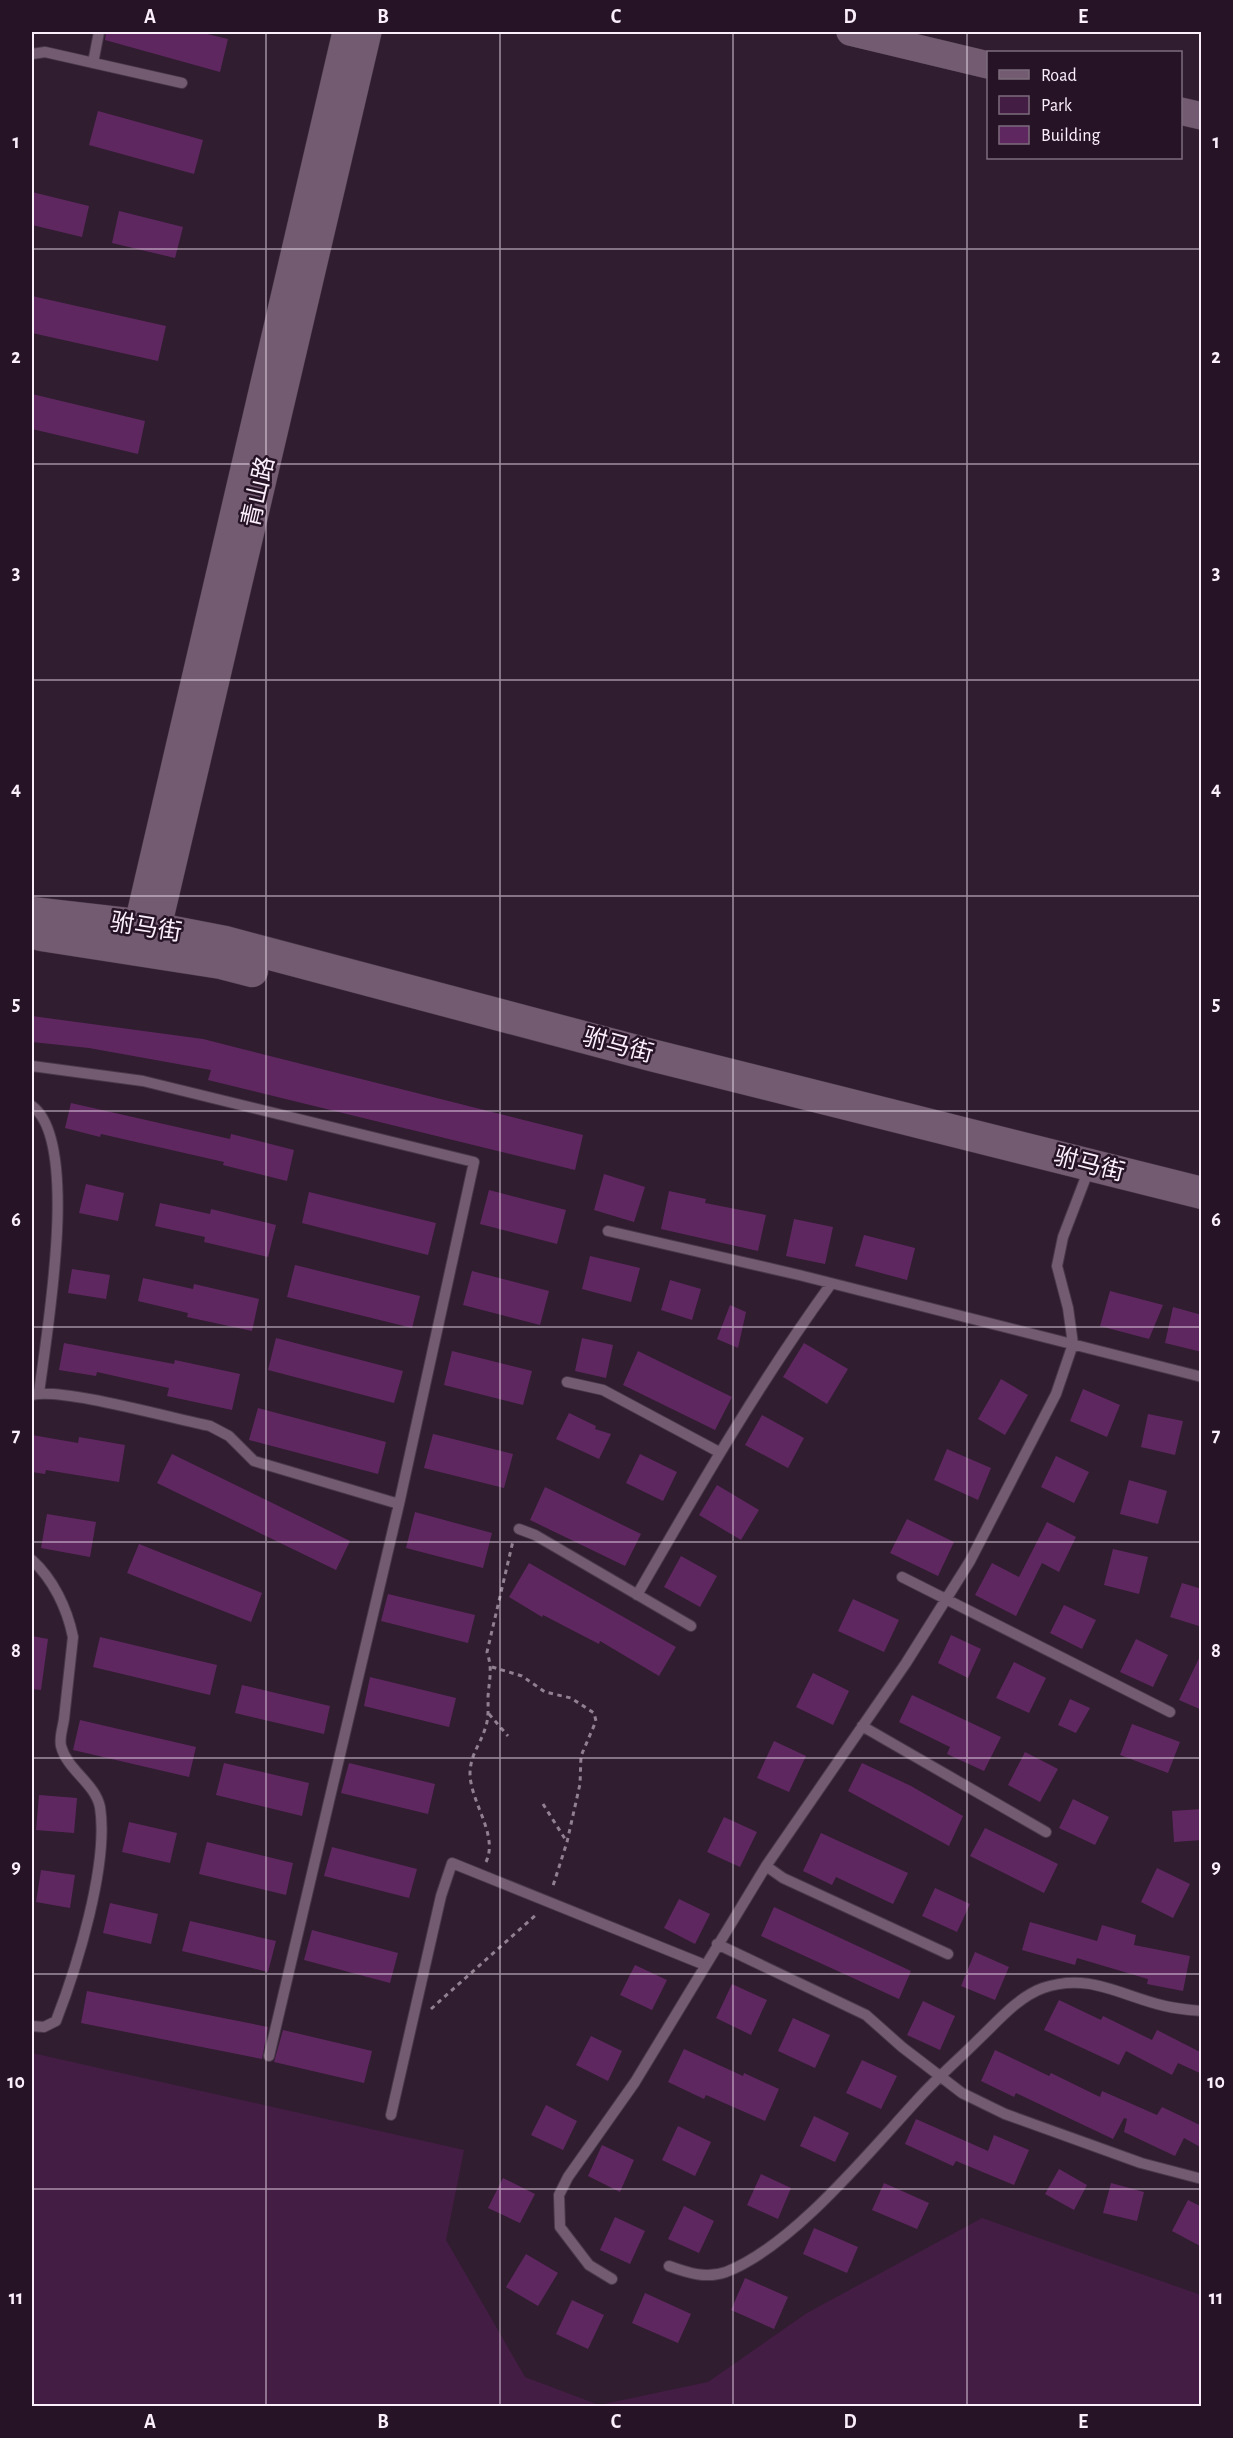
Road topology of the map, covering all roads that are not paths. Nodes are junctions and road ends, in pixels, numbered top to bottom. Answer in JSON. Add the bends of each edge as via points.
{"nodes":[{"id":1,"x":99,"y":32,"type":"edge"},
{"id":2,"x":346,"y":32,"type":"edge"},
{"id":3,"x":368,"y":32,"type":"edge"},
{"id":4,"x":850,"y":32,"type":"edge"},
{"id":5,"x":32,"y":54,"type":"edge"},
{"id":6,"x":93,"y":63,"type":"junction"},
{"id":7,"x":987,"y":65,"type":"edge"},
{"id":8,"x":182,"y":83,"type":"dead end"},
{"id":9,"x":1182,"y":111,"type":"edge"},
{"id":10,"x":1202,"y":116,"type":"edge"},
{"id":11,"x":32,"y":913,"type":"edge"},
{"id":12,"x":32,"y":934,"type":"edge"},
{"id":13,"x":145,"y":939,"type":"junction"},
{"id":14,"x":32,"y":1066,"type":"edge"},
{"id":15,"x":32,"y":1106,"type":"edge"},
{"id":16,"x":1087,"y":1174,"type":"junction"},
{"id":17,"x":1202,"y":1193,"type":"edge"},
{"id":18,"x":1202,"y":1212,"type":"edge"},
{"id":19,"x":608,"y":1231,"type":"dead end"},
{"id":20,"x":831,"y":1284,"type":"junction"},
{"id":21,"x":1073,"y":1344,"type":"junction"},
{"id":22,"x":1202,"y":1377,"type":"edge"},
{"id":23,"x":567,"y":1382,"type":"dead end"},
{"id":24,"x":35,"y":1394,"type":"edge"},
{"id":25,"x":719,"y":1452,"type":"junction"},
{"id":26,"x":399,"y":1504,"type":"junction"},
{"id":27,"x":519,"y":1529,"type":"road end"},
{"id":28,"x":32,"y":1560,"type":"edge"},
{"id":29,"x":902,"y":1577,"type":"dead end"},
{"id":30,"x":637,"y":1596,"type":"junction"},
{"id":31,"x":946,"y":1599,"type":"junction"},
{"id":32,"x":691,"y":1626,"type":"dead end"},
{"id":33,"x":1170,"y":1712,"type":"dead end"},
{"id":34,"x":862,"y":1726,"type":"junction"},
{"id":35,"x":1046,"y":1832,"type":"dead end"},
{"id":36,"x":766,"y":1866,"type":"junction"},
{"id":37,"x":717,"y":1944,"type":"junction"},
{"id":38,"x":948,"y":1954,"type":"dead end"},
{"id":39,"x":705,"y":1965,"type":"junction"},
{"id":40,"x":1202,"y":2011,"type":"edge"},
{"id":41,"x":32,"y":2026,"type":"edge"},
{"id":42,"x":269,"y":2056,"type":"dead end"},
{"id":43,"x":941,"y":2076,"type":"junction"},
{"id":44,"x":391,"y":2115,"type":"dead end"},
{"id":45,"x":1202,"y":2179,"type":"edge"},
{"id":46,"x":669,"y":2266,"type":"dead end"},
{"id":47,"x":612,"y":2279,"type":"dead end"}],
"edges":[{"from":1,"to":6,"type":"lane"},
{"from":2,"to":13,"type":"street","name":"青山路"},
{"from":3,"to":13,"type":"street","name":"青山路"},
{"from":4,"to":7,"type":"street"},
{"from":5,"to":6,"type":"lane","via":[[45,52]]},
{"from":6,"to":8,"type":"lane"},
{"from":9,"to":10,"type":"street"},
{"from":11,"to":13,"type":"main road","name":"驸马街"},
{"from":12,"to":13,"type":"main road","name":"驸马街"},
{"from":13,"to":16,"type":"main road","name":"驸马街","via":[[225,942]]},
{"from":14,"to":26,"type":"lane","via":[[143,1081],[474,1162]]},
{"from":15,"to":24,"type":"lane","via":[[39,1111],[54,1147],[59,1220]]},
{"from":16,"to":17,"type":"main road","name":"驸马街"},
{"from":16,"to":18,"type":"main road","name":"驸马街"},
{"from":16,"to":21,"type":"lane","via":[[1063,1237],[1057,1266]]},
{"from":19,"to":20,"type":"lane"},
{"from":20,"to":21,"type":"lane"},
{"from":20,"to":25,"type":"lane"},
{"from":21,"to":22,"type":"lane"},
{"from":21,"to":31,"type":"lane","via":[[1056,1394],[970,1561]]},
{"from":23,"to":25,"type":"lane","via":[[603,1390]]},
{"from":24,"to":26,"type":"lane","via":[[210,1426],[229,1436],[254,1461]]},
{"from":25,"to":30,"type":"lane"},
{"from":26,"to":42,"type":"lane"},
{"from":27,"to":30,"type":"lane"},
{"from":28,"to":41,"type":"lane","via":[[59,1595],[70,1620],[73,1637],[61,1745],[70,1765],[99,1805],[100,1848],[89,1914],[63,2003],[56,2021]]},
{"from":29,"to":31,"type":"lane"},
{"from":30,"to":32,"type":"lane"},
{"from":31,"to":33,"type":"lane"},
{"from":31,"to":34,"type":"lane"},
{"from":34,"to":35,"type":"lane"},
{"from":34,"to":36,"type":"lane"},
{"from":36,"to":37,"type":"lane"},
{"from":36,"to":38,"type":"lane","via":[[783,1878]]},
{"from":37,"to":39,"type":"lane"},
{"from":37,"to":43,"type":"lane","via":[[867,2015]]},
{"from":39,"to":44,"type":"lane","via":[[452,1863]]},
{"from":39,"to":47,"type":"lane","via":[[635,2082],[559,2195],[560,2227],[589,2265]]},
{"from":40,"to":43,"type":"lane","via":[[1166,2006],[1094,1983],[1073,1981],[1041,1989],[1017,2003]]},
{"from":43,"to":45,"type":"lane","via":[[962,2093],[1005,2114],[1141,2163]]},
{"from":43,"to":46,"type":"lane","via":[[847,2176],[763,2251],[725,2272],[707,2276]]}]}
